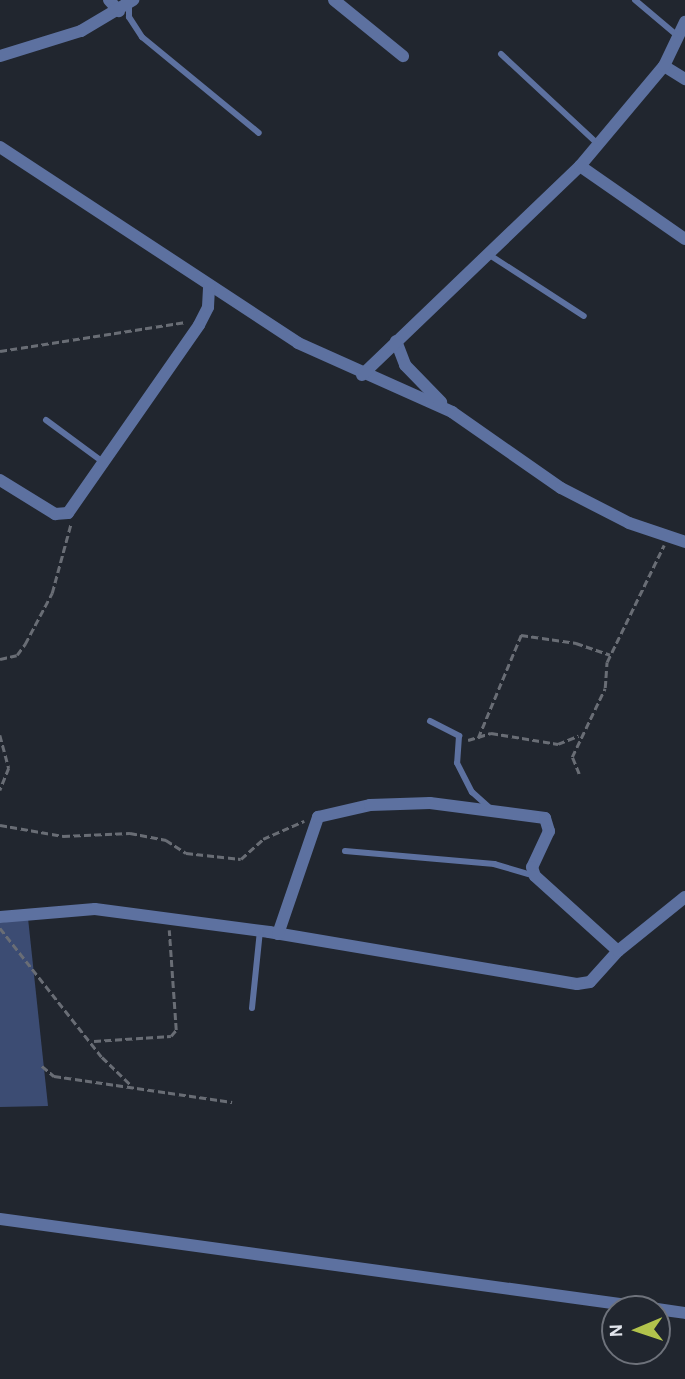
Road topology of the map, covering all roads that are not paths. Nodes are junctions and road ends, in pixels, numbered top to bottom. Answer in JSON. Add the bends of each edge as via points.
{"nodes":[{"id":1,"x":109,"y":0,"type":"edge"},
{"id":2,"x":334,"y":0,"type":"edge"},
{"id":3,"x":635,"y":0,"type":"edge"},
{"id":4,"x":127,"y":5,"type":"edge"},
{"id":5,"x":685,"y":22,"type":"edge"},
{"id":6,"x":680,"y":37,"type":"junction"},
{"id":7,"x":501,"y":54,"type":"dead end"},
{"id":8,"x":0,"y":56,"type":"edge"},
{"id":9,"x":403,"y":56,"type":"dead end"},
{"id":10,"x":664,"y":66,"type":"junction"},
{"id":11,"x":685,"y":79,"type":"edge"},
{"id":12,"x":259,"y":133,"type":"dead end"},
{"id":13,"x":598,"y":144,"type":"junction"},
{"id":14,"x":0,"y":146,"type":"edge"},
{"id":15,"x":580,"y":166,"type":"junction"},
{"id":16,"x":685,"y":239,"type":"edge"},
{"id":17,"x":487,"y":253,"type":"junction"},
{"id":18,"x":209,"y":285,"type":"junction"},
{"id":19,"x":584,"y":316,"type":"dead end"},
{"id":20,"x":396,"y":341,"type":"junction"},
{"id":21,"x":362,"y":375,"type":"junction"},
{"id":22,"x":452,"y":412,"type":"junction"},
{"id":23,"x":46,"y":420,"type":"dead end"},
{"id":24,"x":103,"y":462,"type":"junction"},
{"id":25,"x":0,"y":480,"type":"edge"},
{"id":26,"x":685,"y":542,"type":"edge"},
{"id":27,"x":430,"y":721,"type":"dead end"},
{"id":28,"x":491,"y":809,"type":"junction"},
{"id":29,"x":345,"y":851,"type":"dead end"},
{"id":30,"x":534,"y":876,"type":"junction"},
{"id":31,"x":685,"y":897,"type":"edge"},
{"id":32,"x":0,"y":917,"type":"edge"},
{"id":33,"x":260,"y":931,"type":"junction"},
{"id":34,"x":278,"y":934,"type":"junction"},
{"id":35,"x":618,"y":951,"type":"junction"},
{"id":36,"x":252,"y":1009,"type":"dead end"},
{"id":37,"x":0,"y":1219,"type":"edge"},
{"id":38,"x":601,"y":1301,"type":"edge"}],
"edges":[{"from":1,"to":4,"type":"street"},
{"from":2,"to":9,"type":"street"},
{"from":3,"to":6,"type":"lane"},
{"from":4,"to":8,"type":"street","via":[[81,30]]},
{"from":4,"to":12,"type":"lane","via":[[142,37]]},
{"from":5,"to":6,"type":"street"},
{"from":6,"to":10,"type":"street"},
{"from":7,"to":13,"type":"lane"},
{"from":10,"to":11,"type":"street"},
{"from":10,"to":13,"type":"street"},
{"from":13,"to":15,"type":"street"},
{"from":14,"to":18,"type":"street"},
{"from":15,"to":16,"type":"street"},
{"from":15,"to":17,"type":"street"},
{"from":17,"to":19,"type":"lane"},
{"from":17,"to":20,"type":"street"},
{"from":18,"to":21,"type":"street","via":[[298,344]]},
{"from":18,"to":24,"type":"street","via":[[208,307],[199,325]]},
{"from":20,"to":21,"type":"street"},
{"from":20,"to":22,"type":"street","via":[[405,365]]},
{"from":21,"to":22,"type":"street"},
{"from":22,"to":26,"type":"street","via":[[561,488]]},
{"from":23,"to":24,"type":"lane"},
{"from":24,"to":25,"type":"street","via":[[68,513],[55,514]]},
{"from":27,"to":28,"type":"lane","via":[[461,742],[457,763],[472,792]]},
{"from":28,"to":30,"type":"street","via":[[538,816],[549,824],[532,867]]},
{"from":28,"to":34,"type":"street","via":[[430,803],[370,805],[318,817]]},
{"from":29,"to":30,"type":"lane","via":[[494,864]]},
{"from":30,"to":35,"type":"street"},
{"from":31,"to":35,"type":"street"},
{"from":32,"to":33,"type":"street","via":[[95,909]]},
{"from":33,"to":34,"type":"street"},
{"from":33,"to":36,"type":"lane"},
{"from":34,"to":35,"type":"street","via":[[562,984],[590,982]]},
{"from":37,"to":38,"type":"street"}]}
